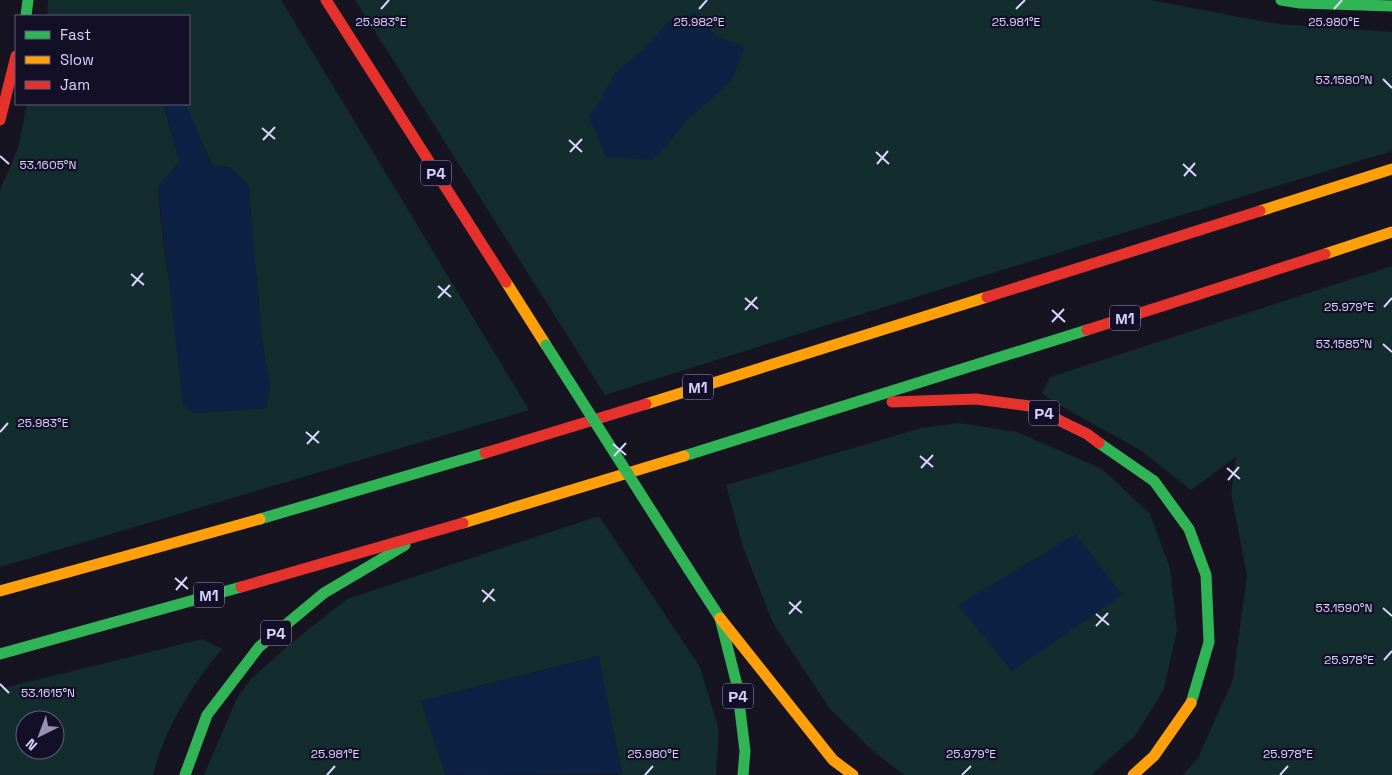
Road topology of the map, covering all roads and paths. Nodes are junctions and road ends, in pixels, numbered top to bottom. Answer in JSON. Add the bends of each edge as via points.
{"nodes":[{"id":1,"x":28,"y":0,"type":"edge"},
{"id":2,"x":326,"y":0,"type":"edge"},
{"id":3,"x":1281,"y":0,"type":"edge"},
{"id":4,"x":1392,"y":6,"type":"edge"},
{"id":5,"x":26,"y":15,"type":"edge"},
{"id":6,"x":15,"y":60,"type":"edge"},
{"id":7,"x":0,"y":120,"type":"edge"},
{"id":8,"x":1392,"y":169,"type":"edge"},
{"id":9,"x":1392,"y":232,"type":"edge"},
{"id":10,"x":857,"y":404,"type":"junction"},
{"id":11,"x":418,"y":537,"type":"junction"},
{"id":12,"x":0,"y":591,"type":"edge"},
{"id":13,"x":720,"y":618,"type":"junction"},
{"id":14,"x":0,"y":654,"type":"edge"},
{"id":15,"x":185,"y":775,"type":"edge"},
{"id":16,"x":742,"y":775,"type":"edge"},
{"id":17,"x":853,"y":775,"type":"edge"},
{"id":18,"x":1133,"y":775,"type":"edge"}],
"edges":[{"from":1,"to":5,"type":"main road"},
{"from":2,"to":13,"type":"main road","number":"Р4","bridge":true},
{"from":3,"to":4,"type":"main road"},
{"from":6,"to":7,"type":"main road"},
{"from":8,"to":12,"type":"main road","number":"М1","via":[[412,474]]},
{"from":9,"to":10,"type":"main road","number":"М1"},
{"from":10,"to":11,"type":"main road","number":"М1"},
{"from":10,"to":18,"type":"main road","number":"Р4","via":[[976,399],[1030,406],[1087,434],[1154,481],[1189,530],[1206,575],[1210,642],[1190,707],[1154,756]]},
{"from":11,"to":14,"type":"main road","number":"М1"},
{"from":11,"to":15,"type":"main road","number":"Р4","via":[[324,593],[259,647],[207,715]]},
{"from":13,"to":16,"type":"main road","number":"Р4","via":[[737,685],[745,751]]},
{"from":13,"to":17,"type":"main road","number":"Р4","via":[[833,760]]}]}
